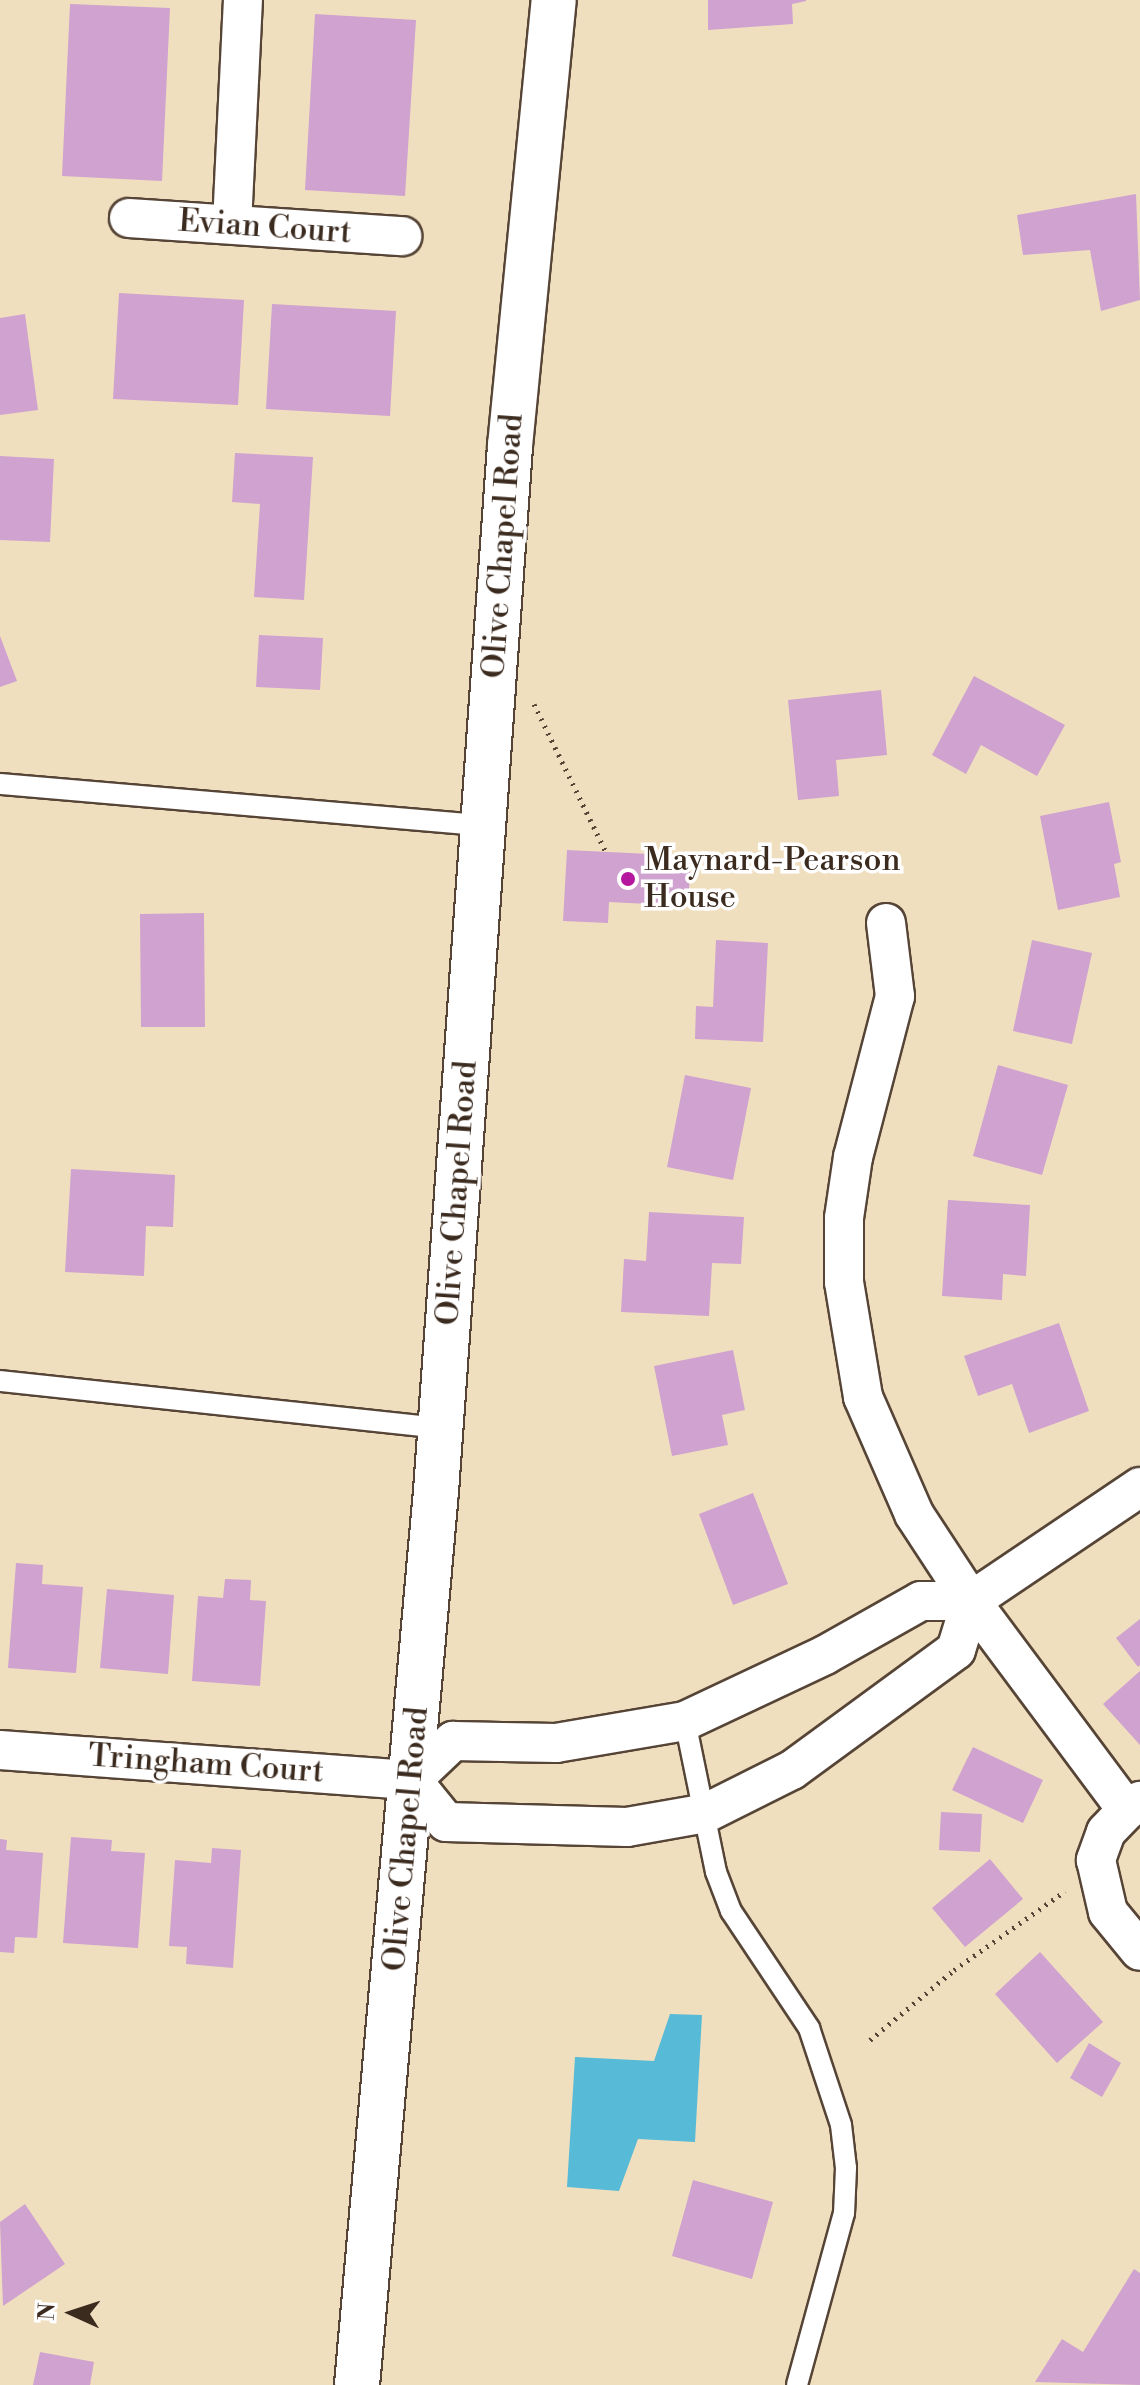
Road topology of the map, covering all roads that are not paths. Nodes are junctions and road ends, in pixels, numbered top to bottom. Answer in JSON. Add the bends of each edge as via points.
{"nodes":[{"id":1,"x":243,"y":0,"type":"edge"},
{"id":2,"x":554,"y":0,"type":"edge"},
{"id":3,"x":129,"y":218,"type":"dead end"},
{"id":4,"x":232,"y":224,"type":"junction"},
{"id":5,"x":402,"y":236,"type":"dead end"},
{"id":6,"x":0,"y":784,"type":"edge"},
{"id":7,"x":483,"y":825,"type":"junction"},
{"id":8,"x":886,"y":923,"type":"dead end"},
{"id":9,"x":0,"y":1381,"type":"edge"},
{"id":10,"x":440,"y":1428,"type":"junction"},
{"id":11,"x":1140,"y":1487,"type":"edge"},
{"id":12,"x":971,"y":1601,"type":"junction"},
{"id":13,"x":685,"y":1721,"type":"junction"},
{"id":14,"x":0,"y":1750,"type":"edge"},
{"id":15,"x":412,"y":1780,"type":"junction"},
{"id":16,"x":1134,"y":1805,"type":"edge"},
{"id":17,"x":706,"y":1813,"type":"junction"},
{"id":18,"x":1140,"y":1951,"type":"edge"},
{"id":19,"x":357,"y":2385,"type":"edge"},
{"id":20,"x":797,"y":2385,"type":"edge"}],
"edges":[{"from":1,"to":4,"type":"street"},
{"from":2,"to":7,"type":"main road","name":"Olive Chapel Road","via":[[510,446]]},
{"from":3,"to":4,"type":"street","name":"Evian Court"},
{"from":4,"to":5,"type":"street","name":"Evian Court"},
{"from":6,"to":7,"type":"lane"},
{"from":7,"to":10,"type":"main road","name":"Olive Chapel Road"},
{"from":8,"to":12,"type":"street","via":[[895,996],[853,1157],[844,1218],[850,1341],[885,1454],[914,1514]]},
{"from":9,"to":10,"type":"lane"},
{"from":10,"to":15,"type":"main road","name":"Olive Chapel Road"},
{"from":11,"to":12,"type":"street"},
{"from":12,"to":13,"type":"street","via":[[921,1601],[825,1655]]},
{"from":12,"to":16,"type":"street"},
{"from":12,"to":17,"type":"street","via":[[956,1650],[792,1770]]},
{"from":13,"to":15,"type":"street","via":[[556,1743],[453,1741]]},
{"from":13,"to":17,"type":"lane"},
{"from":14,"to":15,"type":"street","name":"Tringham Court"},
{"from":15,"to":17,"type":"street","via":[[446,1822],[627,1827]]},
{"from":15,"to":19,"type":"main road","name":"Olive Chapel Road"},
{"from":16,"to":18,"type":"street","via":[[1106,1832],[1096,1860],[1108,1912]]},
{"from":17,"to":20,"type":"lane","via":[[716,1872],[731,1911],[809,2028],[841,2125],[844,2213]]}]}
